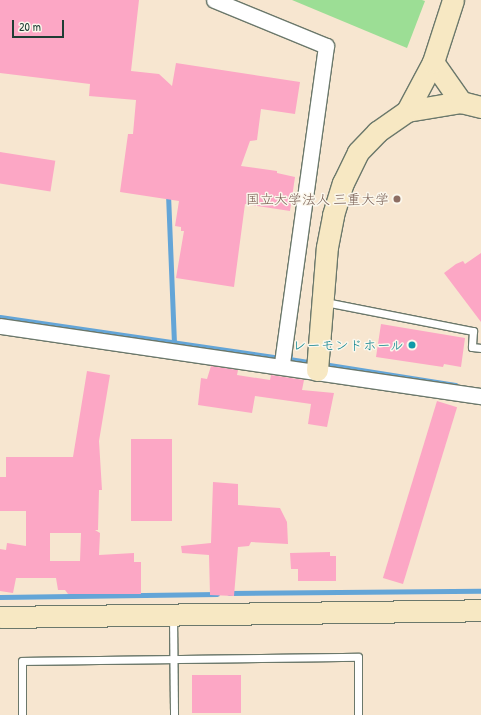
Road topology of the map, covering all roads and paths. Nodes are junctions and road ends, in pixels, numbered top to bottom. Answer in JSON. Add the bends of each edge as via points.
{"nodes":[{"id":1,"x":214,"y":0,"type":"edge"},
{"id":2,"x":453,"y":0,"type":"edge"},
{"id":3,"x":434,"y":62,"type":"junction"},
{"id":4,"x":461,"y":102,"type":"junction"},
{"id":5,"x":481,"y":107,"type":"edge"},
{"id":6,"x":407,"y":111,"type":"junction"},
{"id":7,"x":321,"y":301,"type":"junction"},
{"id":8,"x":0,"y":326,"type":"edge"},
{"id":9,"x":481,"y":348,"type":"edge"},
{"id":10,"x":318,"y":363,"type":"junction"},
{"id":11,"x":282,"y":365,"type":"junction"},
{"id":12,"x":481,"y":396,"type":"edge"},
{"id":13,"x":481,"y":610,"type":"edge"},
{"id":14,"x":173,"y":616,"type":"junction"},
{"id":15,"x":0,"y":617,"type":"edge"},
{"id":16,"x":173,"y":658,"type":"junction"},
{"id":17,"x":22,"y":715,"type":"edge"},
{"id":18,"x":174,"y":715,"type":"edge"},
{"id":19,"x":358,"y":715,"type":"edge"}],
"edges":[{"from":1,"to":11,"type":"street","via":[[326,46]]},
{"from":2,"to":3,"type":"street"},
{"from":3,"to":4,"type":"street"},
{"from":3,"to":6,"type":"street"},
{"from":4,"to":5,"type":"street"},
{"from":4,"to":6,"type":"street"},
{"from":6,"to":7,"type":"street","via":[[376,132],[358,152],[343,183],[333,215]]},
{"from":7,"to":9,"type":"lane","via":[[473,331],[472,347]]},
{"from":7,"to":10,"type":"street"},
{"from":8,"to":11,"type":"street"},
{"from":10,"to":11,"type":"street"},
{"from":10,"to":12,"type":"street"},
{"from":13,"to":14,"type":"street"},
{"from":14,"to":15,"type":"street"},
{"from":14,"to":16,"type":"lane"},
{"from":16,"to":17,"type":"lane","via":[[22,661]]},
{"from":16,"to":18,"type":"lane"},
{"from":16,"to":19,"type":"lane","via":[[358,657]]}]}
